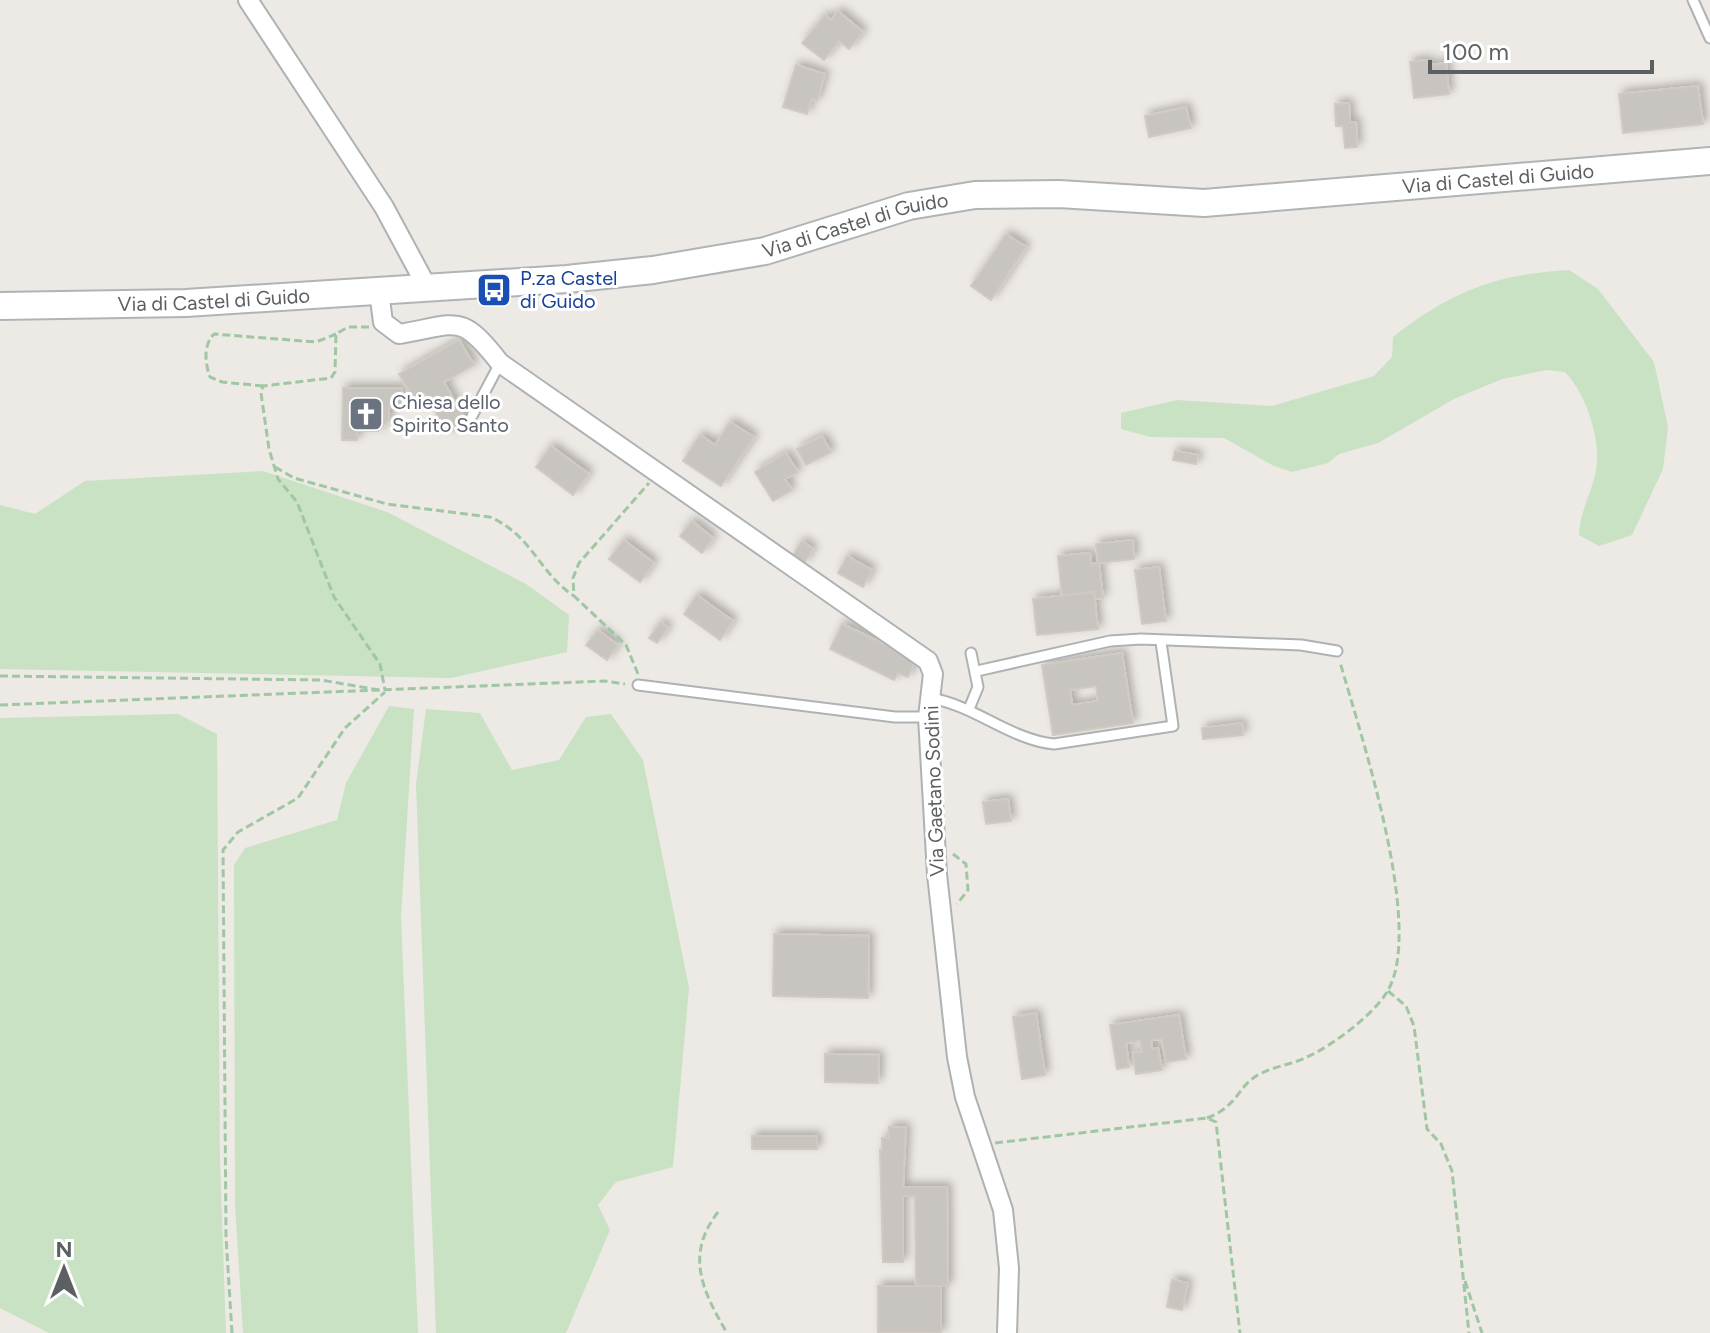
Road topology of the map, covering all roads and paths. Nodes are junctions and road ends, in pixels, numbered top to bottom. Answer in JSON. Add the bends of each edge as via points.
{"nodes":[{"id":1,"x":248,"y":0,"type":"edge"},
{"id":2,"x":1693,"y":0,"type":"edge"},
{"id":3,"x":1710,"y":38,"type":"edge"},
{"id":4,"x":1710,"y":161,"type":"edge"},
{"id":5,"x":427,"y":287,"type":"junction"},
{"id":6,"x":379,"y":292,"type":"junction"},
{"id":7,"x":0,"y":306,"type":"edge"},
{"id":8,"x":390,"y":328,"type":"junction"},
{"id":9,"x":336,"y":334,"type":"junction"},
{"id":10,"x":500,"y":363,"type":"junction"},
{"id":11,"x":263,"y":386,"type":"junction"},
{"id":12,"x":472,"y":416,"type":"dead end"},
{"id":13,"x":274,"y":465,"type":"junction"},
{"id":14,"x":656,"y":474,"type":"junction"},
{"id":15,"x":574,"y":596,"type":"junction"},
{"id":16,"x":1161,"y":642,"type":"junction"},
{"id":17,"x":1337,"y":651,"type":"joint"},
{"id":18,"x":971,"y":653,"type":"dead end"},
{"id":19,"x":977,"y":671,"type":"junction"},
{"id":20,"x":0,"y":676,"type":"edge"},
{"id":21,"x":638,"y":685,"type":"junction"},
{"id":22,"x":385,"y":692,"type":"junction"},
{"id":23,"x":0,"y":705,"type":"edge"},
{"id":24,"x":929,"y":708,"type":"junction"},
{"id":25,"x":969,"y":709,"type":"junction"},
{"id":26,"x":935,"y":839,"type":"junction"},
{"id":27,"x":941,"y":914,"type":"junction"},
{"id":28,"x":1388,"y":991,"type":"junction"},
{"id":29,"x":1207,"y":1118,"type":"junction"},
{"id":30,"x":982,"y":1145,"type":"junction"},
{"id":31,"x":718,"y":1212,"type":"dead end"},
{"id":32,"x":1463,"y":1274,"type":"junction"},
{"id":33,"x":232,"y":1333,"type":"edge"},
{"id":34,"x":727,"y":1333,"type":"edge"},
{"id":35,"x":1007,"y":1333,"type":"edge"},
{"id":36,"x":1240,"y":1333,"type":"edge"},
{"id":37,"x":1469,"y":1333,"type":"edge"},
{"id":38,"x":1482,"y":1333,"type":"edge"}],
"edges":[{"from":1,"to":5,"type":"street","via":[[384,207]]},
{"from":2,"to":3,"type":"lane"},
{"from":4,"to":5,"type":"street","name":"Via di Castel di Guido","via":[[1204,203],[1059,194],[963,196],[714,261],[567,279]]},
{"from":5,"to":6,"type":"street","name":"Via di Castel di Guido"},
{"from":6,"to":7,"type":"street","name":"Via di Castel di Guido"},
{"from":6,"to":8,"type":"street","via":[[383,322]]},
{"from":8,"to":9,"type":"path","via":[[348,327]]},
{"from":8,"to":10,"type":"street","name":"Via Gaetano Sodini","via":[[399,334],[453,324],[474,330]]},
{"from":9,"to":11,"type":"path","via":[[331,378]]},
{"from":9,"to":11,"type":"path","via":[[316,342],[214,334],[206,346],[210,377]]},
{"from":10,"to":12,"type":"lane"},
{"from":10,"to":14,"type":"street","name":"Via Gaetano Sodini"},
{"from":11,"to":13,"type":"path"},
{"from":13,"to":15,"type":"path","via":[[294,478],[387,504],[490,517],[520,534],[549,576]]},
{"from":13,"to":22,"type":"path","via":[[297,502],[334,597],[380,664]]},
{"from":14,"to":15,"type":"path","via":[[579,563]]},
{"from":14,"to":24,"type":"street","name":"Via Gaetano Sodini","via":[[921,653],[931,668]]},
{"from":15,"to":21,"type":"path","via":[[626,645],[637,667]]},
{"from":16,"to":17,"type":"lane","via":[[1301,645]]},
{"from":16,"to":19,"type":"lane","via":[[1110,641]]},
{"from":16,"to":25,"type":"lane","via":[[1173,726],[1045,743]]},
{"from":17,"to":28,"type":"path","via":[[1365,749],[1399,908],[1400,941]]},
{"from":18,"to":19,"type":"lane"},
{"from":19,"to":25,"type":"lane","via":[[978,687]]},
{"from":20,"to":22,"type":"path","via":[[321,680]]},
{"from":21,"to":22,"type":"path","via":[[605,681]]},
{"from":21,"to":24,"type":"lane","via":[[895,717]]},
{"from":22,"to":23,"type":"path"},
{"from":22,"to":33,"type":"path","via":[[345,728],[298,798],[238,832],[223,850],[226,1237]]},
{"from":24,"to":25,"type":"lane"},
{"from":24,"to":26,"type":"street","name":"Via Gaetano Sodini"},
{"from":26,"to":27,"type":"street","name":"Via Gaetano Sodini"},
{"from":26,"to":27,"type":"path","via":[[966,864],[968,890]]},
{"from":27,"to":30,"type":"street","name":"Via Gaetano Sodini","via":[[961,1082]]},
{"from":28,"to":29,"type":"path","via":[[1337,1040],[1307,1058],[1253,1078],[1228,1110]]},
{"from":28,"to":32,"type":"path","via":[[1406,1006],[1414,1026],[1427,1129],[1441,1144],[1452,1171]]},
{"from":29,"to":30,"type":"path"},
{"from":29,"to":36,"type":"path","via":[[1220,1132]]},
{"from":30,"to":35,"type":"street","name":"Via Gaetano Sodini","via":[[998,1188],[1007,1238]]},
{"from":31,"to":34,"type":"path","via":[[704,1230],[700,1268],[707,1299]]},
{"from":32,"to":37,"type":"path"},
{"from":32,"to":38,"type":"path"}]}
